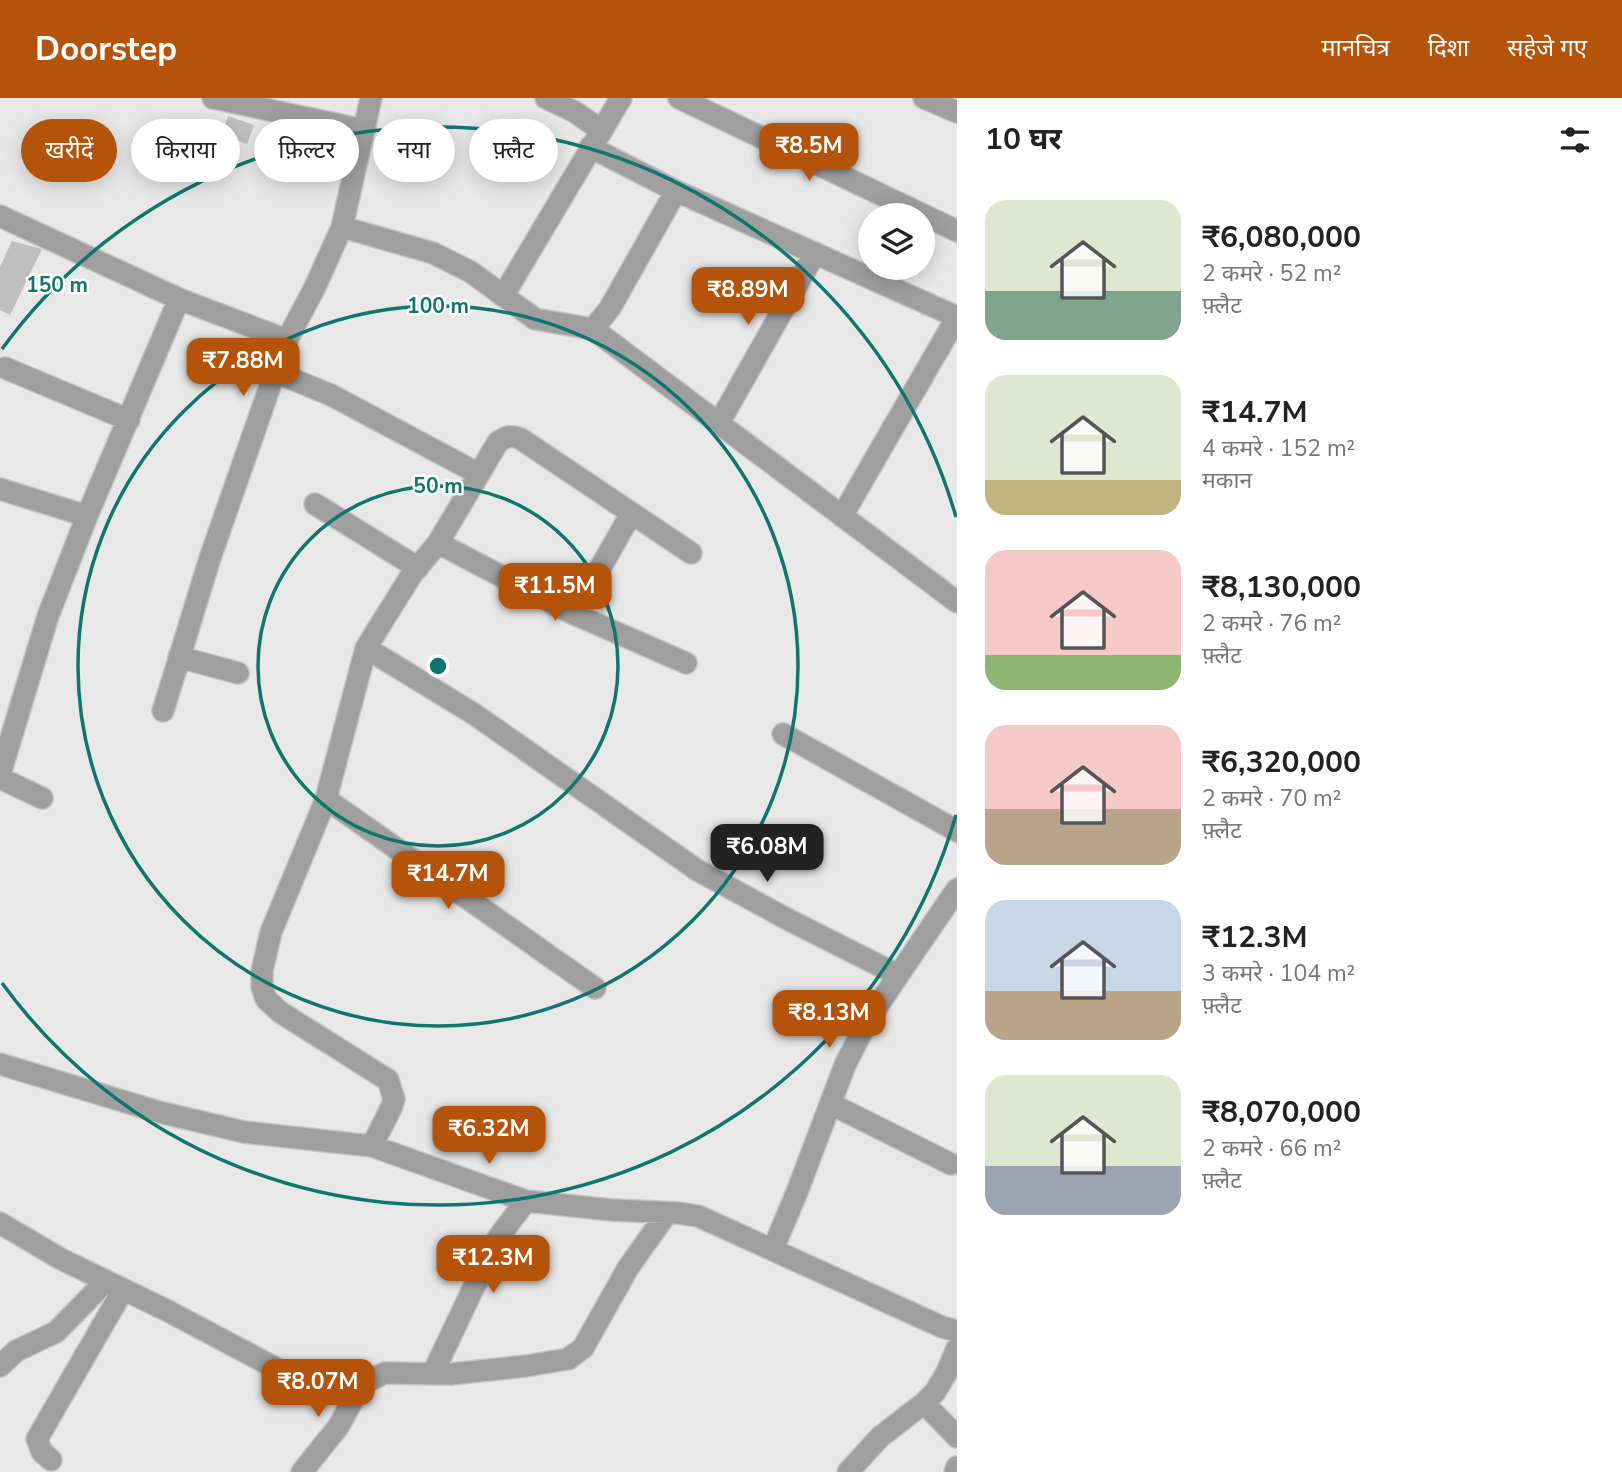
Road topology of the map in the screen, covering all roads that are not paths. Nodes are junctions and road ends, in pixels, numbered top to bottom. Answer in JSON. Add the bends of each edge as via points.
{"nodes":[{"id":1,"x":213,"y":98,"type":"edge"},
{"id":2,"x":371,"y":98,"type":"edge"},
{"id":3,"x":546,"y":98,"type":"edge"},
{"id":4,"x":621,"y":98,"type":"edge"},
{"id":5,"x":679,"y":98,"type":"edge"},
{"id":6,"x":924,"y":98,"type":"edge"},
{"id":7,"x":957,"y":112,"type":"edge"},
{"id":8,"x":364,"y":130,"type":"junction"},
{"id":9,"x":596,"y":138,"type":"junction"},
{"id":10,"x":676,"y":191,"type":"junction"},
{"id":11,"x":0,"y":216,"type":"edge"},
{"id":12,"x":342,"y":227,"type":"junction"},
{"id":13,"x":957,"y":231,"type":"edge"},
{"id":14,"x":815,"y":253,"type":"junction"},
{"id":15,"x":503,"y":296,"type":"junction"},
{"id":16,"x":179,"y":299,"type":"junction"},
{"id":17,"x":957,"y":317,"type":"edge"},
{"id":18,"x":593,"y":330,"type":"junction"},
{"id":19,"x":287,"y":341,"type":"junction"},
{"id":20,"x":5,"y":368,"type":"dead end"},
{"id":21,"x":275,"y":372,"type":"junction"},
{"id":22,"x":129,"y":420,"type":"junction"},
{"id":23,"x":719,"y":423,"type":"junction"},
{"id":24,"x":479,"y":474,"type":"junction"},
{"id":25,"x":0,"y":489,"type":"edge"},
{"id":26,"x":315,"y":504,"type":"dead end"},
{"id":27,"x":631,"y":513,"type":"junction"},
{"id":28,"x":87,"y":516,"type":"junction"},
{"id":29,"x":842,"y":516,"type":"junction"},
{"id":30,"x":438,"y":543,"type":"junction"},
{"id":31,"x":691,"y":553,"type":"dead end"},
{"id":32,"x":418,"y":568,"type":"junction"},
{"id":33,"x":957,"y":602,"type":"edge"},
{"id":34,"x":574,"y":614,"type":"junction"},
{"id":35,"x":366,"y":648,"type":"junction"},
{"id":36,"x":179,"y":657,"type":"junction"},
{"id":37,"x":686,"y":663,"type":"dead end"},
{"id":38,"x":238,"y":673,"type":"dead end"},
{"id":39,"x":163,"y":711,"type":"dead end"},
{"id":40,"x":783,"y":734,"type":"dead end"},
{"id":41,"x":0,"y":776,"type":"edge"},
{"id":42,"x":42,"y":798,"type":"dead end"},
{"id":43,"x":326,"y":799,"type":"junction"},
{"id":44,"x":957,"y":831,"type":"edge"},
{"id":45,"x":957,"y":889,"type":"edge"},
{"id":46,"x":898,"y":975,"type":"junction"},
{"id":47,"x":595,"y":988,"type":"dead end"},
{"id":48,"x":0,"y":1064,"type":"edge"},
{"id":49,"x":831,"y":1104,"type":"junction"},
{"id":50,"x":372,"y":1146,"type":"junction"},
{"id":51,"x":951,"y":1164,"type":"dead end"},
{"id":52,"x":526,"y":1201,"type":"junction"},
{"id":53,"x":667,"y":1213,"type":"junction"},
{"id":54,"x":0,"y":1223,"type":"edge"},
{"id":55,"x":773,"y":1249,"type":"junction"},
{"id":56,"x":114,"y":1286,"type":"junction"},
{"id":57,"x":957,"y":1331,"type":"edge"},
{"id":58,"x":957,"y":1349,"type":"edge"},
{"id":59,"x":0,"y":1366,"type":"edge"},
{"id":60,"x":433,"y":1373,"type":"junction"},
{"id":61,"x":362,"y":1384,"type":"junction"},
{"id":62,"x":923,"y":1403,"type":"junction"},
{"id":63,"x":957,"y":1437,"type":"edge"},
{"id":64,"x":51,"y":1460,"type":"dead end"},
{"id":65,"x":957,"y":1467,"type":"edge"},
{"id":66,"x":302,"y":1472,"type":"edge"},
{"id":67,"x":848,"y":1472,"type":"edge"},
{"id":68,"x":955,"y":1472,"type":"edge"}],
"edges":[{"from":1,"to":8,"type":"street"},
{"from":2,"to":8,"type":"street"},
{"from":3,"to":9,"type":"street","via":[[566,107]]},
{"from":4,"to":9,"type":"street"},
{"from":5,"to":13,"type":"street"},
{"from":6,"to":7,"type":"street"},
{"from":8,"to":12,"type":"street"},
{"from":9,"to":10,"type":"street"},
{"from":9,"to":15,"type":"street"},
{"from":10,"to":14,"type":"street"},
{"from":10,"to":18,"type":"street"},
{"from":11,"to":16,"type":"street"},
{"from":12,"to":15,"type":"street","via":[[433,253],[471,272]]},
{"from":12,"to":19,"type":"street"},
{"from":14,"to":17,"type":"street"},
{"from":14,"to":23,"type":"street"},
{"from":15,"to":18,"type":"street","via":[[535,319]]},
{"from":16,"to":19,"type":"street"},
{"from":16,"to":22,"type":"street"},
{"from":17,"to":29,"type":"street"},
{"from":18,"to":23,"type":"street"},
{"from":19,"to":21,"type":"street"},
{"from":20,"to":22,"type":"street"},
{"from":21,"to":24,"type":"street","via":[[331,395]]},
{"from":21,"to":36,"type":"street"},
{"from":22,"to":28,"type":"street"},
{"from":23,"to":29,"type":"street"},
{"from":24,"to":27,"type":"street","via":[[498,442],[512,436]]},
{"from":24,"to":30,"type":"street"},
{"from":25,"to":28,"type":"street"},
{"from":26,"to":32,"type":"street"},
{"from":27,"to":31,"type":"street"},
{"from":27,"to":34,"type":"street"},
{"from":28,"to":41,"type":"street","via":[[48,616]]},
{"from":29,"to":33,"type":"street"},
{"from":30,"to":32,"type":"street"},
{"from":30,"to":34,"type":"street"},
{"from":32,"to":35,"type":"street"},
{"from":34,"to":37,"type":"street"},
{"from":35,"to":43,"type":"street"},
{"from":35,"to":46,"type":"street","via":[[474,714],[697,870]]},
{"from":36,"to":38,"type":"street"},
{"from":36,"to":39,"type":"street"},
{"from":40,"to":44,"type":"street"},
{"from":41,"to":42,"type":"street"},
{"from":43,"to":47,"type":"street"},
{"from":43,"to":50,"type":"street","via":[[276,915],[262,987],[266,999],[280,1012],[388,1080],[393,1106]]},
{"from":45,"to":46,"type":"street"},
{"from":46,"to":49,"type":"street","via":[[868,1020]]},
{"from":48,"to":50,"type":"street","via":[[159,1112],[244,1132]]},
{"from":49,"to":51,"type":"street"},
{"from":49,"to":55,"type":"street"},
{"from":50,"to":52,"type":"street"},
{"from":52,"to":53,"type":"street"},
{"from":52,"to":60,"type":"street","via":[[491,1251]]},
{"from":53,"to":55,"type":"street","via":[[698,1216]]},
{"from":53,"to":60,"type":"street","via":[[577,1354],[526,1366]]},
{"from":54,"to":56,"type":"street"},
{"from":55,"to":57,"type":"street"},
{"from":56,"to":59,"type":"street","via":[[56,1332],[16,1351]]},
{"from":56,"to":61,"type":"street","via":[[300,1381],[331,1388]]},
{"from":56,"to":64,"type":"street","via":[[37,1439]]},
{"from":58,"to":62,"type":"street","via":[[947,1372]]},
{"from":60,"to":61,"type":"street","via":[[385,1373]]},
{"from":61,"to":66,"type":"street","via":[[338,1427]]},
{"from":62,"to":63,"type":"street"},
{"from":62,"to":67,"type":"street","via":[[880,1437]]},
{"from":65,"to":68,"type":"street"}]}
